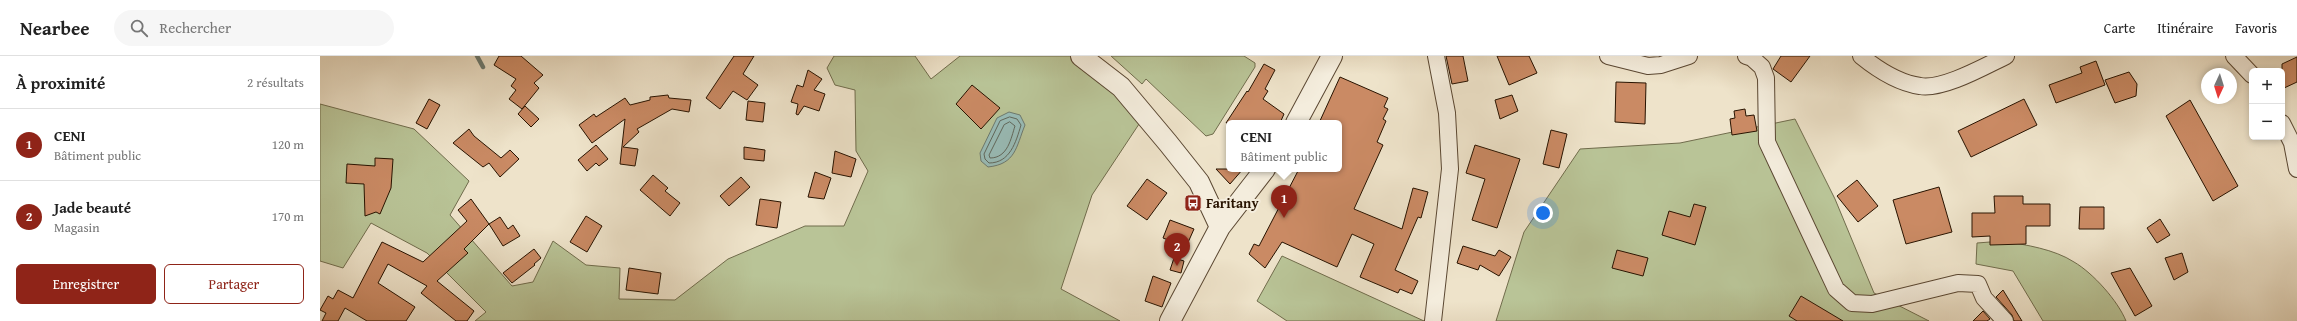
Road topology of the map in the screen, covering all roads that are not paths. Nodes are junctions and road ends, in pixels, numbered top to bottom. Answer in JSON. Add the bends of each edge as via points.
{"nodes":[{"id":1,"x":1081,"y":56,"type":"edge"},
{"id":2,"x":1332,"y":56,"type":"edge"},
{"id":3,"x":1436,"y":56,"type":"edge"},
{"id":4,"x":1608,"y":56,"type":"edge"},
{"id":5,"x":1689,"y":56,"type":"edge"},
{"id":6,"x":1746,"y":56,"type":"edge"},
{"id":7,"x":1861,"y":56,"type":"edge"},
{"id":8,"x":2006,"y":56,"type":"edge"},
{"id":9,"x":2234,"y":56,"type":"edge"},
{"id":10,"x":2249,"y":72,"type":"edge"},
{"id":11,"x":1298,"y":120,"type":"edge"},
{"id":12,"x":2285,"y":129,"type":"edge"},
{"id":13,"x":2297,"y":169,"type":"edge"},
{"id":14,"x":1263,"y":172,"type":"edge"},
{"id":15,"x":1220,"y":227,"type":"junction"},
{"id":16,"x":1170,"y":321,"type":"edge"},
{"id":17,"x":1433,"y":321,"type":"edge"},
{"id":18,"x":2005,"y":321,"type":"edge"}],
"edges":[{"from":1,"to":15,"type":"street","via":[[1121,87],[1168,143],[1198,182]]},
{"from":2,"to":11,"type":"street"},
{"from":3,"to":17,"type":"street","via":[[1447,113],[1450,169]]},
{"from":4,"to":5,"type":"street","via":[[1648,66]]},
{"from":6,"to":18,"type":"street","via":[[1762,67],[1766,78],[1767,142],[1836,289],[1852,303],[1872,304],[1958,284],[1978,284],[1984,298]]},
{"from":7,"to":8,"type":"street","via":[[1879,72],[1921,87],[1956,80]]},
{"from":9,"to":10,"type":"street"},
{"from":12,"to":13,"type":"street","via":[[2292,143]]},
{"from":14,"to":15,"type":"street"},
{"from":15,"to":16,"type":"street"}]}
